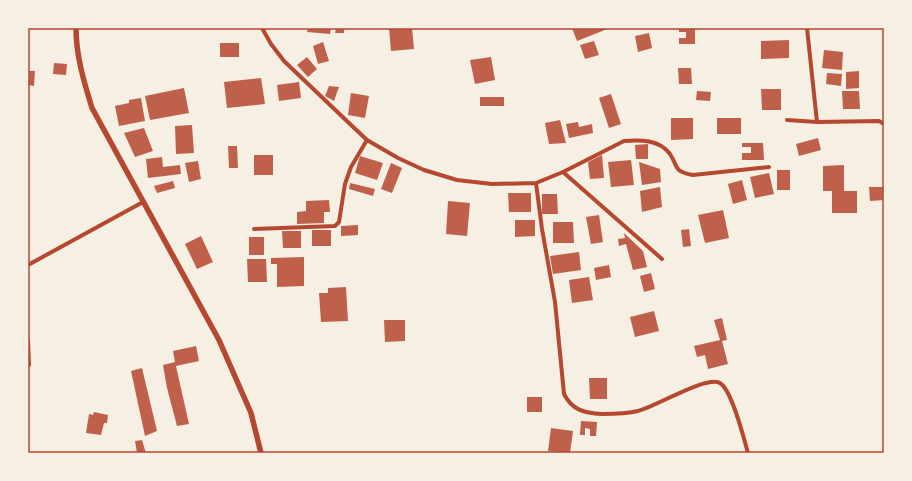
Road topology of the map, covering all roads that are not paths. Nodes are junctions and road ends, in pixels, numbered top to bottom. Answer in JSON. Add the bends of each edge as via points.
{"nodes":[{"id":1,"x":76,"y":28,"type":"edge"},
{"id":2,"x":262,"y":28,"type":"edge"},
{"id":3,"x":807,"y":28,"type":"edge"},
{"id":4,"x":787,"y":120,"type":"dead end"},
{"id":5,"x":817,"y":122,"type":"junction"},
{"id":6,"x":884,"y":124,"type":"edge"},
{"id":7,"x":367,"y":140,"type":"junction"},
{"id":8,"x":769,"y":167,"type":"dead end"},
{"id":9,"x":563,"y":172,"type":"junction"},
{"id":10,"x":536,"y":183,"type":"junction"},
{"id":11,"x":143,"y":202,"type":"junction"},
{"id":12,"x":254,"y":229,"type":"dead end"},
{"id":13,"x":662,"y":259,"type":"dead end"},
{"id":14,"x":28,"y":265,"type":"edge"},
{"id":15,"x":28,"y":341,"type":"edge"},
{"id":16,"x":29,"y":365,"type":"edge"},
{"id":17,"x":261,"y":453,"type":"edge"},
{"id":18,"x":748,"y":453,"type":"edge"}],
"edges":[{"from":1,"to":11,"type":"street","via":[[81,73],[92,108]]},
{"from":2,"to":7,"type":"street","via":[[284,61]]},
{"from":3,"to":5,"type":"street"},
{"from":4,"to":5,"type":"street"},
{"from":5,"to":6,"type":"street","via":[[879,121]]},
{"from":7,"to":10,"type":"street","via":[[424,170],[457,180],[492,184]]},
{"from":7,"to":12,"type":"street","via":[[351,167],[335,226]]},
{"from":8,"to":9,"type":"street","via":[[693,175],[677,169],[670,154],[663,147],[650,141],[634,140],[624,141]]},
{"from":9,"to":10,"type":"street"},
{"from":9,"to":13,"type":"street"},
{"from":10,"to":18,"type":"street","via":[[555,302],[564,394],[569,404],[590,413],[619,414],[638,411],[699,385],[720,382],[738,417]]},
{"from":11,"to":14,"type":"street"},
{"from":11,"to":17,"type":"street","via":[[219,340],[251,413]]},
{"from":15,"to":16,"type":"street"}]}
